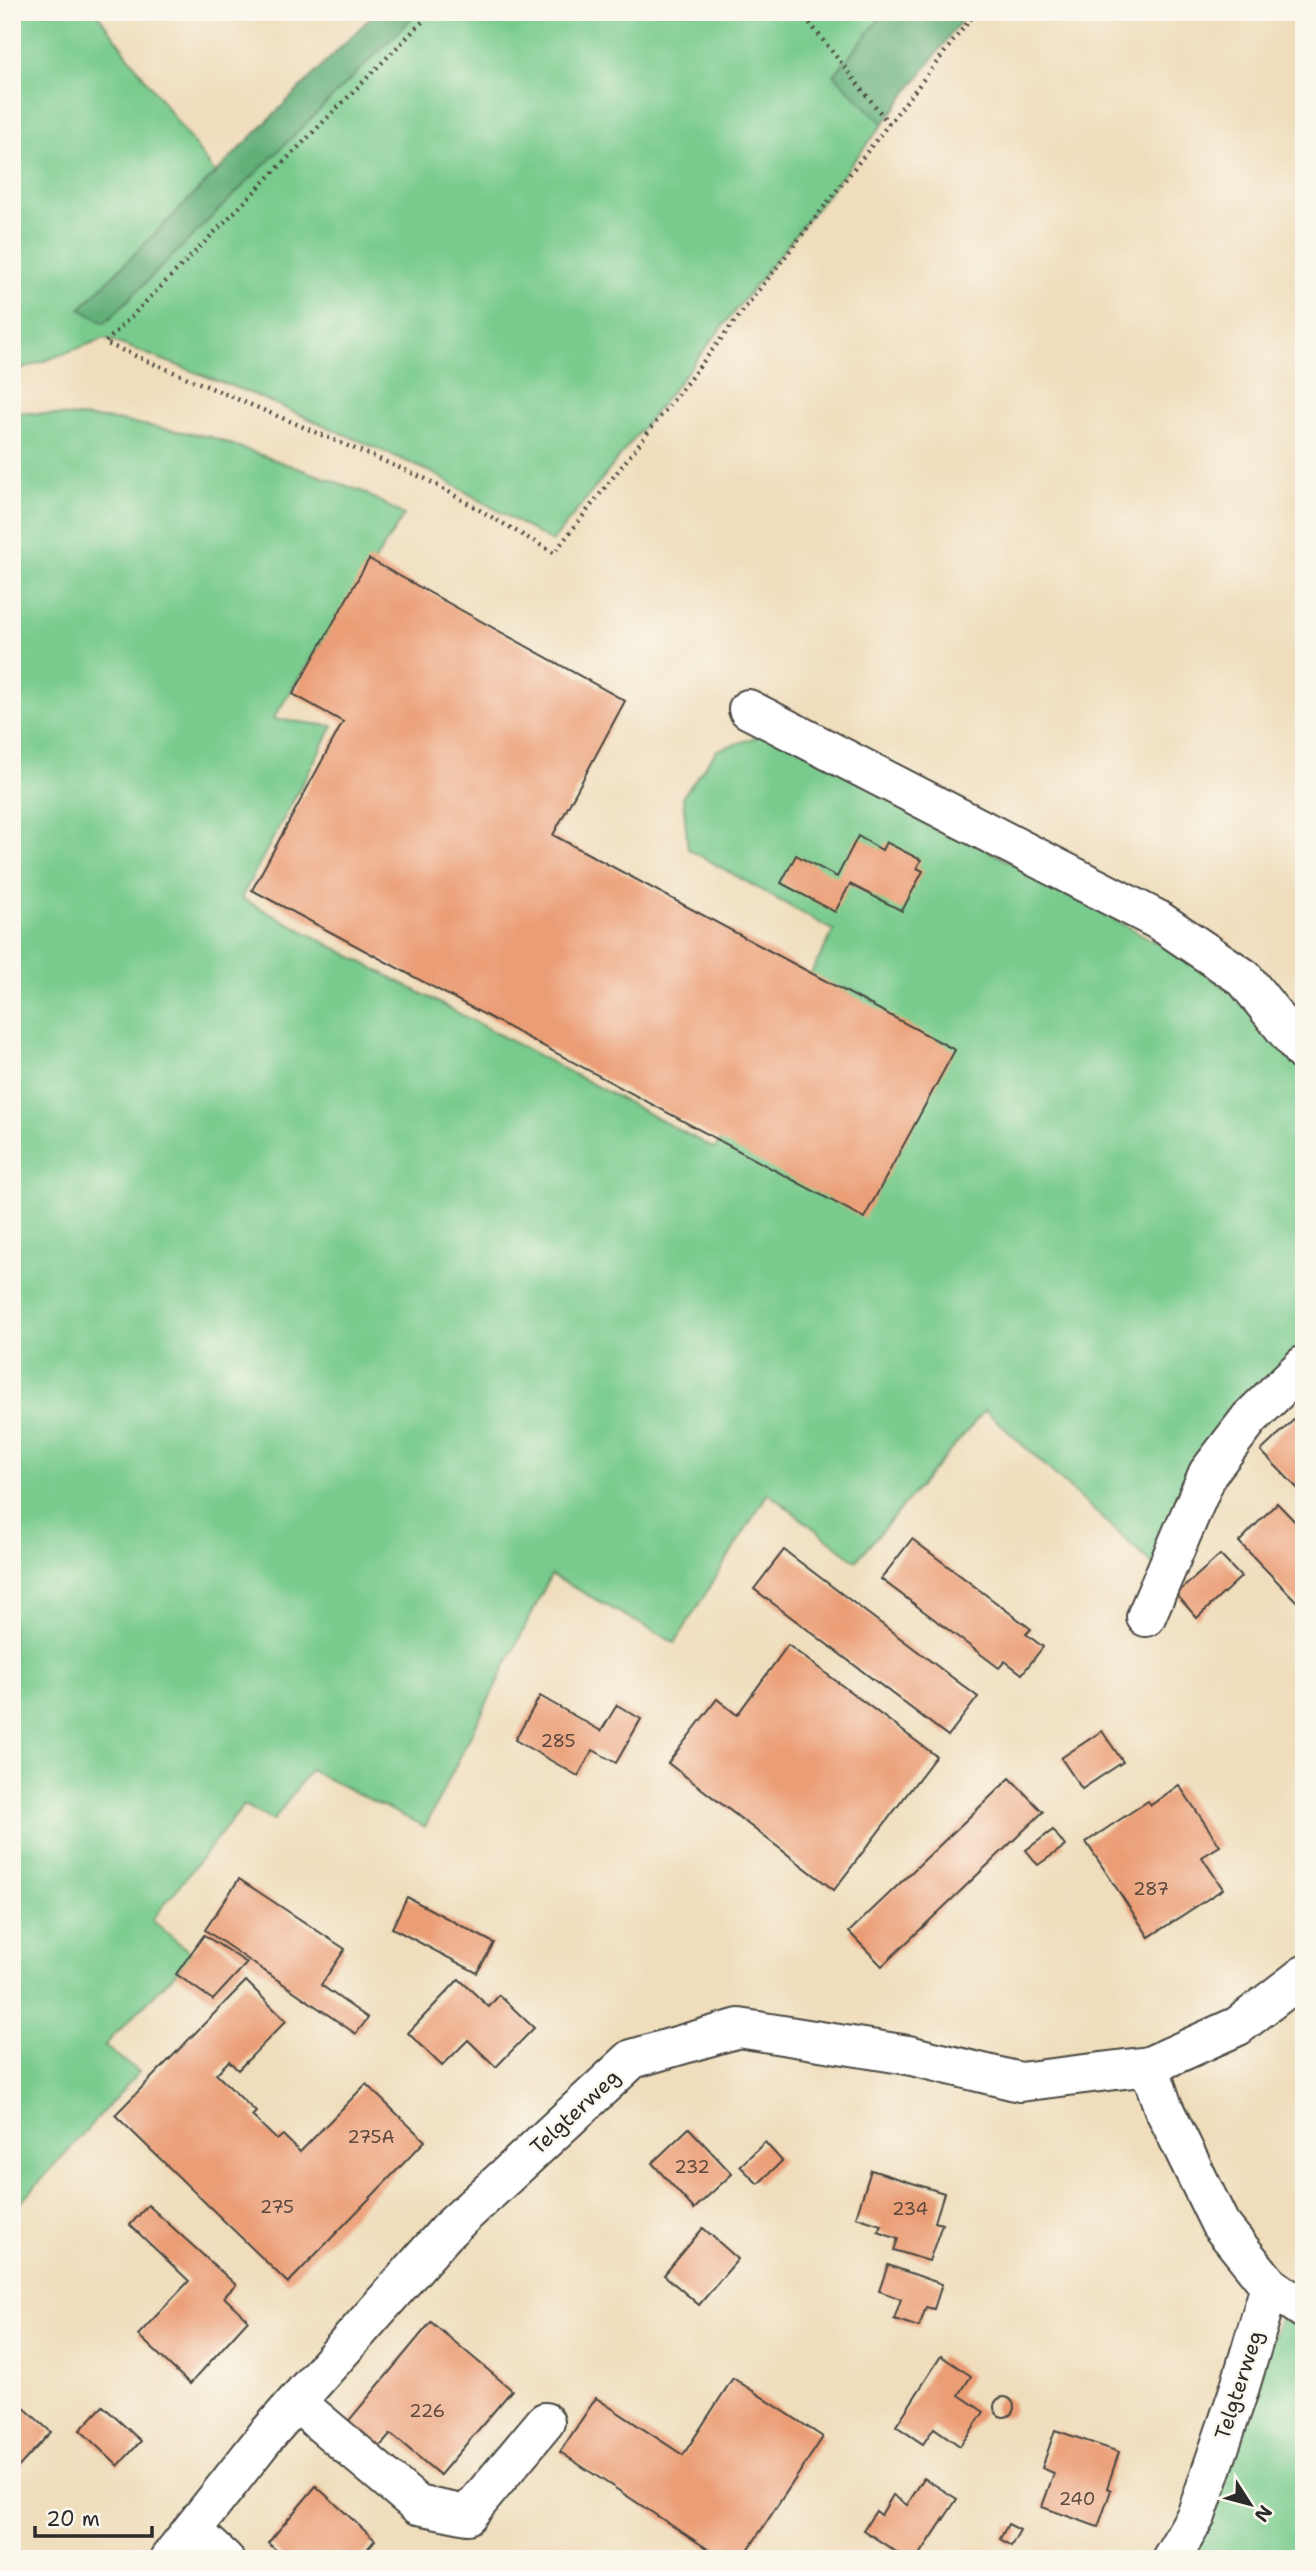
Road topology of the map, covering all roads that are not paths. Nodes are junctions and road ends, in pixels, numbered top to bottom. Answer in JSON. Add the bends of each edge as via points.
{"nodes":[{"id":1,"x":748,"y":709,"type":"dead end"},
{"id":2,"x":1304,"y":1053,"type":"edge"},
{"id":3,"x":1304,"y":1365,"type":"edge"},
{"id":4,"x":1146,"y":1617,"type":"dead end"},
{"id":5,"x":1304,"y":1975,"type":"edge"},
{"id":6,"x":1149,"y":2066,"type":"junction"},
{"id":7,"x":1270,"y":2286,"type":"junction"},
{"id":8,"x":1304,"y":2309,"type":"edge"},
{"id":9,"x":296,"y":2402,"type":"junction"},
{"id":10,"x":545,"y":2422,"type":"dead end"},
{"id":11,"x":181,"y":2544,"type":"edge"},
{"id":12,"x":223,"y":2559,"type":"edge"},
{"id":13,"x":1171,"y":2559,"type":"edge"}],
"edges":[{"from":1,"to":2,"type":"street","via":[[1158,920],[1244,978]]},
{"from":3,"to":4,"type":"street","via":[[1250,1418],[1208,1473]]},
{"from":5,"to":6,"type":"street","name":"Telgterweg","via":[[1238,2025]]},
{"from":6,"to":7,"type":"street","via":[[1163,2106],[1220,2224]]},
{"from":6,"to":9,"type":"street","name":"Telgterweg","via":[[1020,2082],[908,2055],[739,2028],[632,2059],[447,2231]]},
{"from":7,"to":8,"type":"street"},
{"from":7,"to":13,"type":"street","name":"Telgterweg","via":[[1196,2516]]},
{"from":9,"to":10,"type":"street","via":[[418,2505],[467,2515]]},
{"from":9,"to":11,"type":"street","name":"Telgterweg"},
{"from":11,"to":12,"type":"street"}]}
